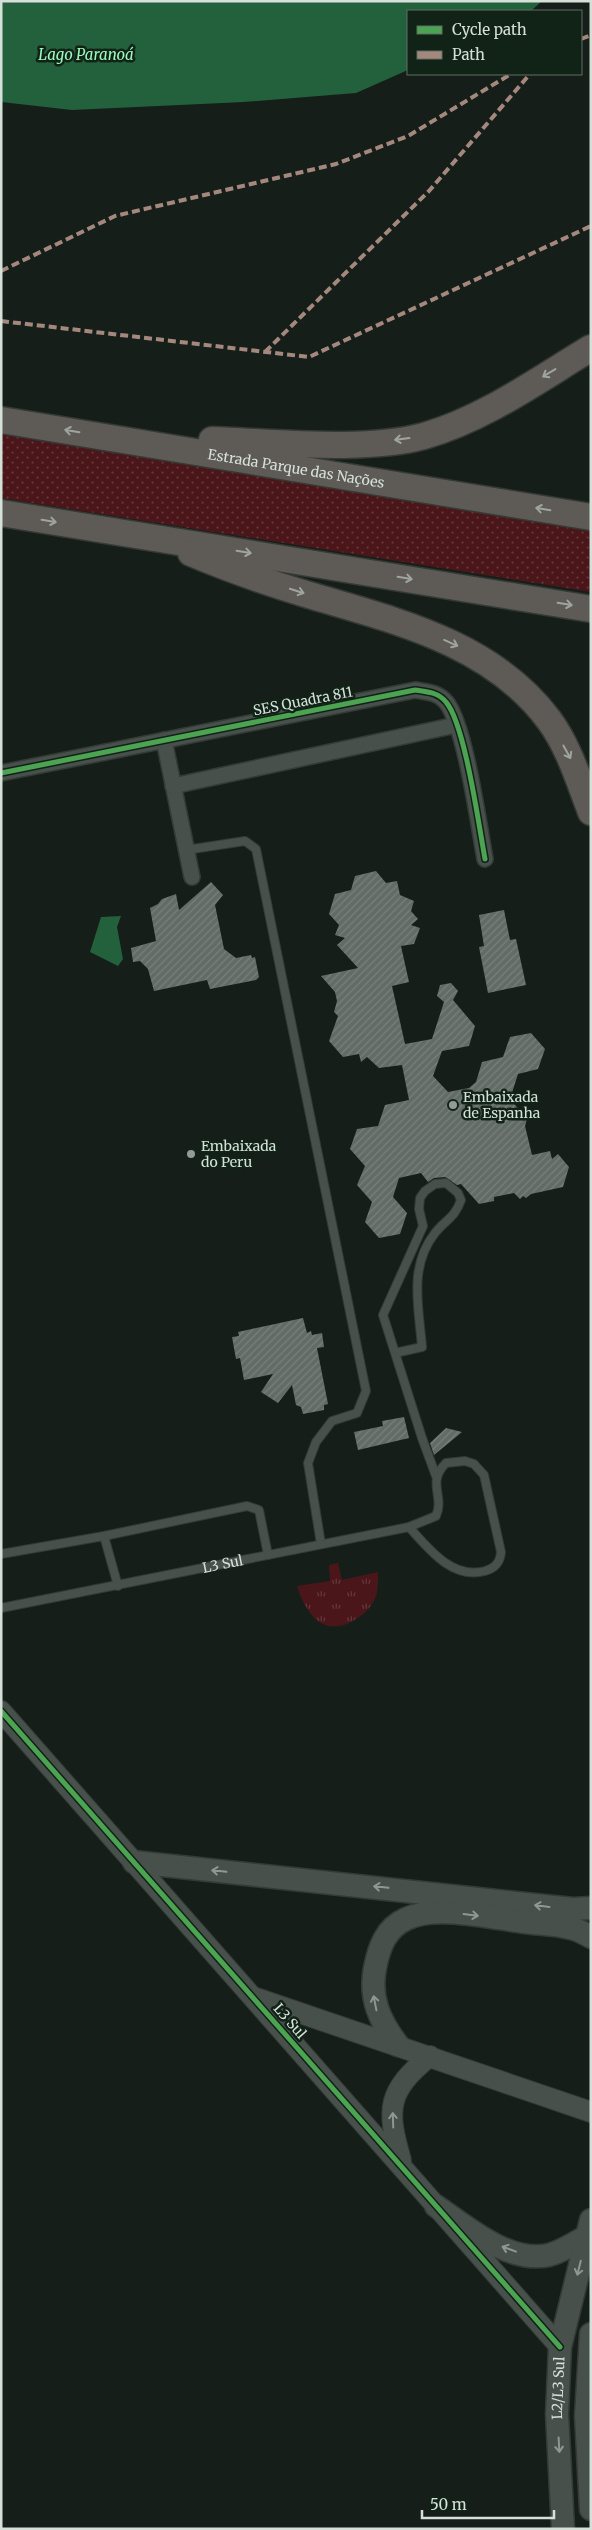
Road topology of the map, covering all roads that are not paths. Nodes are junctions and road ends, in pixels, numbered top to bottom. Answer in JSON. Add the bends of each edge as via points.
{"nodes":[{"id":1,"x":591,"y":348,"type":"edge"},
{"id":2,"x":1,"y":420,"type":"edge"},
{"id":3,"x":109,"y":437,"type":"junction"},
{"id":4,"x":1,"y":513,"type":"edge"},
{"id":5,"x":591,"y":517,"type":"edge"},
{"id":6,"x":154,"y":537,"type":"junction"},
{"id":7,"x":591,"y":609,"type":"edge"},
{"id":8,"x":456,"y":725,"type":"junction"},
{"id":9,"x":164,"y":740,"type":"junction"},
{"id":10,"x":1,"y":773,"type":"edge"},
{"id":11,"x":173,"y":786,"type":"junction"},
{"id":12,"x":591,"y":812,"type":"edge"},
{"id":13,"x":186,"y":850,"type":"junction"},
{"id":14,"x":485,"y":859,"type":"dead end"},
{"id":15,"x":192,"y":877,"type":"dead end"},
{"id":16,"x":423,"y":1226,"type":"junction"},
{"id":17,"x":435,"y":1233,"type":"junction"},
{"id":18,"x":417,"y":1273,"type":"junction"},
{"id":19,"x":401,"y":1274,"type":"junction"},
{"id":20,"x":395,"y":1353,"type":"junction"},
{"id":21,"x":436,"y":1476,"type":"junction"},
{"id":22,"x":409,"y":1527,"type":"junction"},
{"id":23,"x":104,"y":1536,"type":"junction"},
{"id":24,"x":321,"y":1544,"type":"junction"},
{"id":25,"x":1,"y":1554,"type":"edge"},
{"id":26,"x":268,"y":1555,"type":"junction"},
{"id":27,"x":118,"y":1586,"type":"junction"},
{"id":28,"x":5,"y":1607,"type":"edge"},
{"id":29,"x":1,"y":1612,"type":"edge"},
{"id":30,"x":1,"y":1711,"type":"edge"},
{"id":31,"x":134,"y":1862,"type":"junction"},
{"id":32,"x":591,"y":1908,"type":"edge"},
{"id":33,"x":591,"y":1937,"type":"edge"},
{"id":34,"x":256,"y":1998,"type":"junction"},
{"id":35,"x":398,"y":2045,"type":"junction"},
{"id":36,"x":430,"y":2056,"type":"junction"},
{"id":37,"x":586,"y":2110,"type":"edge"},
{"id":38,"x":403,"y":2167,"type":"junction"},
{"id":39,"x":436,"y":2206,"type":"junction"},
{"id":40,"x":589,"y":2228,"type":"edge"},
{"id":41,"x":590,"y":2340,"type":"edge"},
{"id":42,"x":560,"y":2347,"type":"junction"},
{"id":43,"x":591,"y":2509,"type":"edge"},
{"id":44,"x":563,"y":2529,"type":"edge"}],
"edges":[{"from":1,"to":3,"type":"highway","one_way":true,"via":[[497,405],[457,425],[422,437],[370,443],[312,444]]},
{"from":3,"to":2,"type":"highway","name":"Estrada Parque das Nações","one_way":true},
{"from":5,"to":3,"type":"highway","name":"Estrada Parque das Nações","one_way":true},
{"from":4,"to":6,"type":"highway","one_way":true},
{"from":6,"to":7,"type":"highway","one_way":true},
{"from":6,"to":12,"type":"highway","one_way":true,"via":[[223,566],[395,620],[455,644],[501,671],[550,721],[571,759]]},
{"from":8,"to":9,"type":"street","name":"SES Quadra 811","via":[[447,702],[436,693],[415,690]]},
{"from":8,"to":11,"type":"street"},
{"from":8,"to":14,"type":"street","name":"SES Quadra 811","via":[[468,766]]},
{"from":9,"to":10,"type":"street","name":"SES Quadra 811"},
{"from":9,"to":11,"type":"street"},
{"from":11,"to":13,"type":"street"},
{"from":13,"to":15,"type":"street"},
{"from":13,"to":24,"type":"lane","via":[[245,840],[256,849],[366,1391],[357,1413],[332,1421],[316,1442],[308,1463]]},
{"from":16,"to":17,"type":"lane"},
{"from":16,"to":17,"type":"lane","via":[[420,1198],[435,1184],[446,1183],[461,1200],[456,1213]]},
{"from":16,"to":19,"type":"lane"},
{"from":17,"to":18,"type":"lane"},
{"from":18,"to":19,"type":"lane"},
{"from":18,"to":20,"type":"lane","via":[[422,1346]]},
{"from":19,"to":20,"type":"lane","via":[[383,1315]]},
{"from":20,"to":21,"type":"lane"},
{"from":21,"to":22,"type":"lane","name":"L3 Sul","via":[[439,1504],[436,1516]]},
{"from":21,"to":22,"type":"lane","via":[[446,1463],[465,1461],[480,1469],[501,1552],[498,1564],[478,1573],[449,1566]]},
{"from":22,"to":24,"type":"lane","name":"L3 Sul"},
{"from":23,"to":25,"type":"lane"},
{"from":23,"to":26,"type":"lane","via":[[247,1506],[258,1510]]},
{"from":23,"to":27,"type":"lane"},
{"from":24,"to":26,"type":"lane","name":"L3 Sul"},
{"from":26,"to":27,"type":"lane","name":"L3 Sul"},
{"from":27,"to":28,"type":"lane","name":"L3 Sul"},
{"from":28,"to":29,"type":"lane","name":"L3 Sul"},
{"from":30,"to":31,"type":"street","name":"L3 Sul"},
{"from":32,"to":31,"type":"main road","one_way":true,"via":[[573,1909]]},
{"from":31,"to":34,"type":"street","name":"L3 Sul"},
{"from":35,"to":33,"type":"main road","one_way":true,"via":[[385,2029],[375,2007],[372,1980],[379,1948],[390,1929],[407,1918],[432,1913],[459,1914],[570,1928]]},
{"from":34,"to":35,"type":"street"},
{"from":34,"to":38,"type":"street","name":"L3 Sul"},
{"from":35,"to":36,"type":"street"},
{"from":36,"to":37,"type":"street"},
{"from":38,"to":36,"type":"street","one_way":true,"via":[[394,2134],[394,2098],[402,2082]]},
{"from":38,"to":39,"type":"street","name":"L3 Sul"},
{"from":40,"to":39,"type":"main road","one_way":true,"via":[[566,2248],[548,2255],[527,2255],[507,2250],[486,2239]]},
{"from":39,"to":42,"type":"street","name":"L3 Sul"},
{"from":40,"to":42,"type":"main road","name":"L2/L3 Sul","one_way":true},
{"from":41,"to":43,"type":"main road","name":"L2/L3 Sul","via":[[586,2416]]},
{"from":42,"to":44,"type":"main road","name":"L2/L3 Sul","one_way":true,"via":[[557,2414]]}]}
